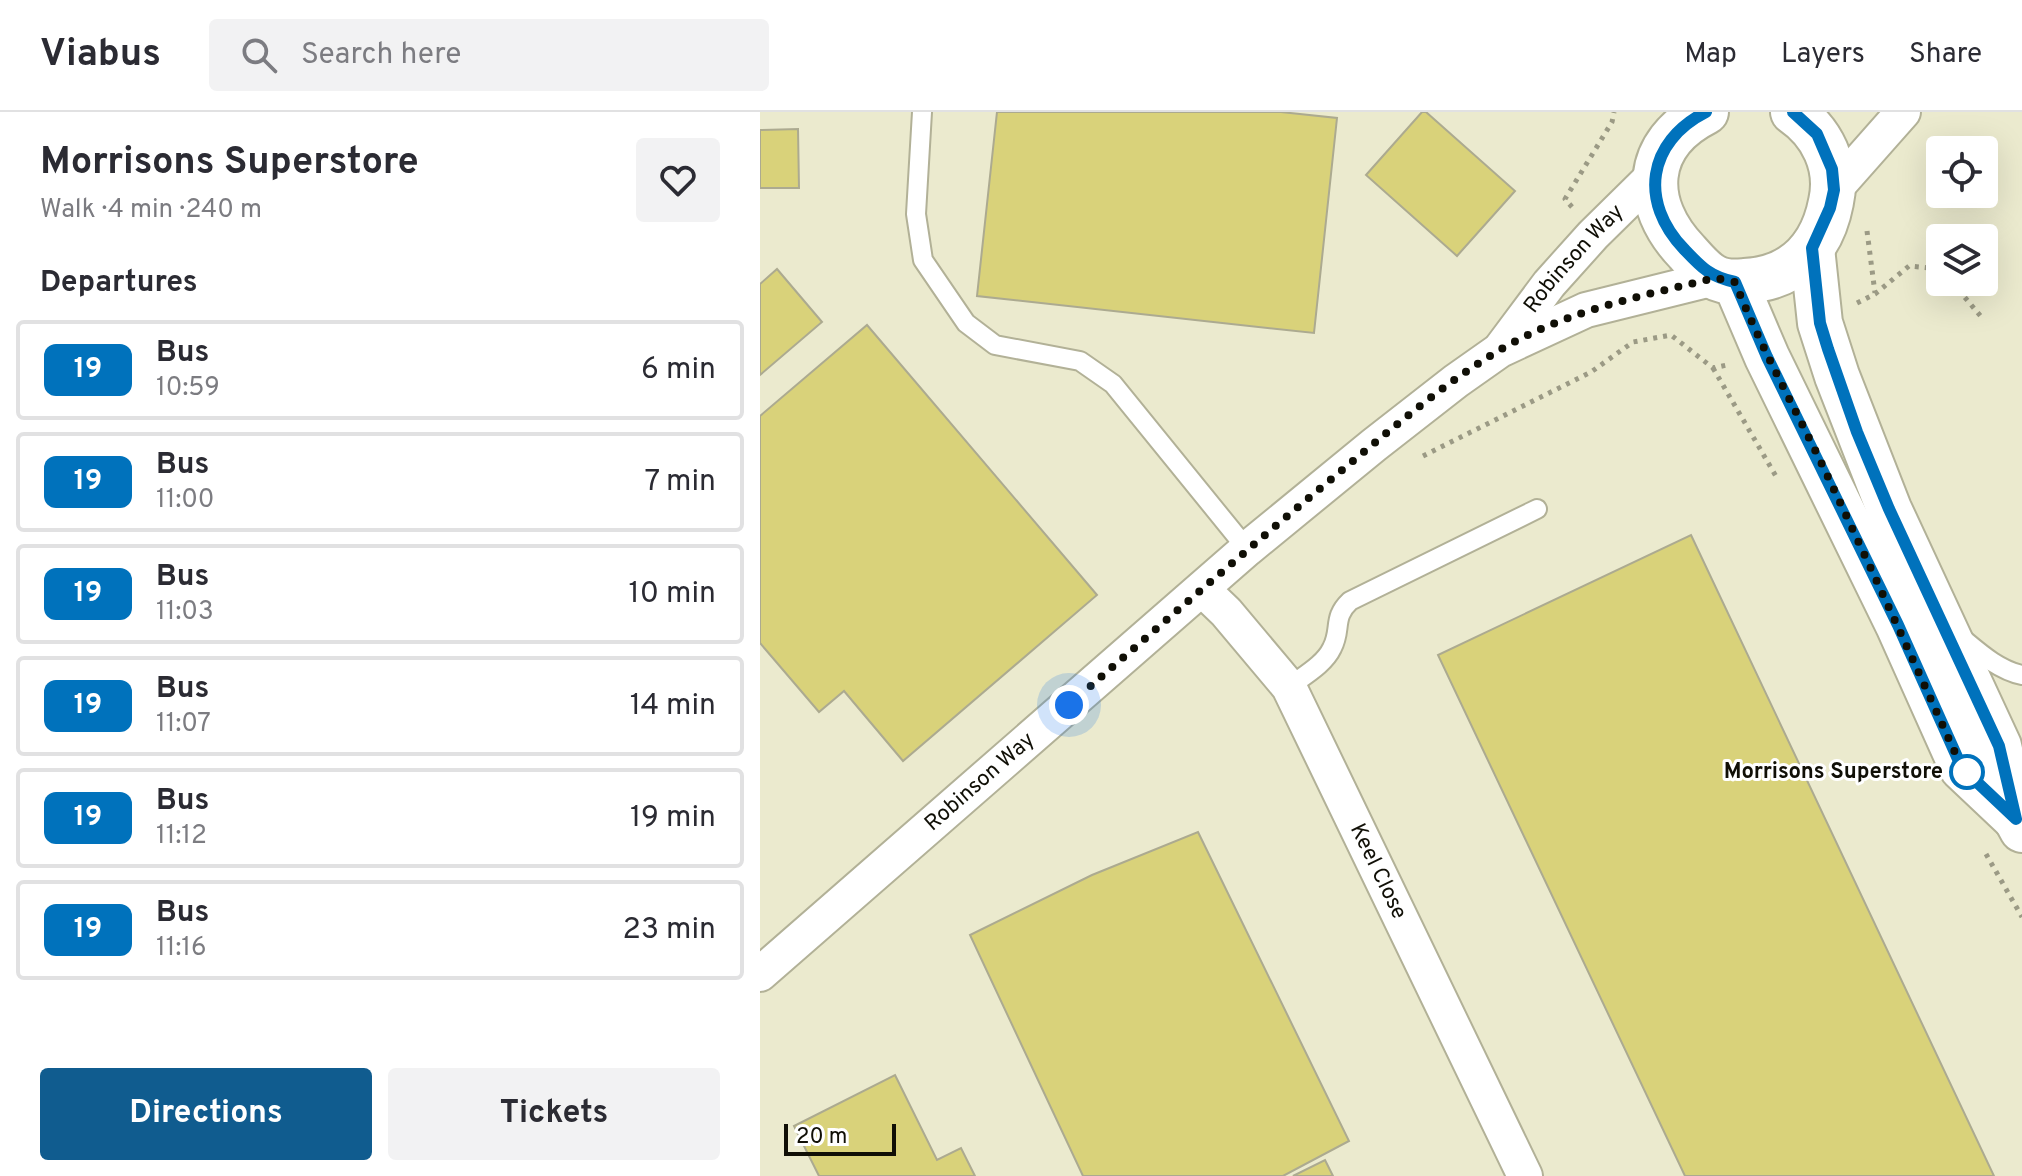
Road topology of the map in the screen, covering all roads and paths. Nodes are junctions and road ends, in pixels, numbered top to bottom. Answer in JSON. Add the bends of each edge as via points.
{"nodes":[{"id":1,"x":922,"y":112,"type":"edge"},
{"id":2,"x":1706,"y":112,"type":"edge"},
{"id":3,"x":1793,"y":112,"type":"edge"},
{"id":4,"x":1903,"y":112,"type":"edge"},
{"id":5,"x":1664,"y":142,"type":"edge"},
{"id":6,"x":1834,"y":190,"type":"junction"},
{"id":7,"x":1812,"y":248,"type":"junction"},
{"id":8,"x":1926,"y":268,"type":"edge"},
{"id":9,"x":1725,"y":280,"type":"junction"},
{"id":10,"x":1875,"y":294,"type":"dead end"},
{"id":11,"x":1964,"y":296,"type":"edge"},
{"id":12,"x":1983,"y":319,"type":"dead end"},
{"id":13,"x":1500,"y":350,"type":"junction"},
{"id":14,"x":1537,"y":509,"type":"dead end"},
{"id":15,"x":1247,"y":549,"type":"junction"},
{"id":16,"x":1202,"y":589,"type":"junction"},
{"id":17,"x":1937,"y":616,"type":"junction"},
{"id":18,"x":2022,"y":675,"type":"edge"},
{"id":19,"x":1289,"y":687,"type":"junction"},
{"id":20,"x":2019,"y":825,"type":"edge"},
{"id":21,"x":760,"y":974,"type":"edge"},
{"id":22,"x":1525,"y":1176,"type":"edge"}],
"edges":[{"from":1,"to":15,"type":"lane","via":[[916,214],[923,260],[966,323],[995,345],[1080,361],[1113,384]]},
{"from":2,"to":5,"type":"street"},
{"from":3,"to":6,"type":"street","via":[[1817,134],[1832,169]]},
{"from":4,"to":6,"type":"street"},
{"from":5,"to":9,"type":"street","via":[[1655,193],[1659,211],[1669,233]]},
{"from":5,"to":13,"type":"street","name":"Robinson Way"},
{"from":6,"to":7,"type":"street"},
{"from":7,"to":9,"type":"street","via":[[1773,278]]},
{"from":7,"to":17,"type":"street","via":[[1820,323],[1837,376]]},
{"from":8,"to":10,"type":"path","via":[[1909,266]]},
{"from":9,"to":13,"type":"street","name":"Robinson Way","via":[[1586,310]]},
{"from":9,"to":20,"type":"street","via":[[1898,625],[1962,768]]},
{"from":11,"to":12,"type":"path"},
{"from":13,"to":15,"type":"street","name":"Robinson Way","via":[[1385,435]]},
{"from":14,"to":19,"type":"lane","via":[[1350,601],[1339,611],[1332,648]]},
{"from":15,"to":16,"type":"street","name":"Robinson Way"},
{"from":16,"to":19,"type":"street","name":"Keel Close"},
{"from":16,"to":21,"type":"street","name":"Robinson Way"},
{"from":17,"to":18,"type":"lane","via":[[1983,657]]},
{"from":17,"to":20,"type":"street","via":[[1999,746]]},
{"from":19,"to":22,"type":"street","name":"Keel Close"}]}
